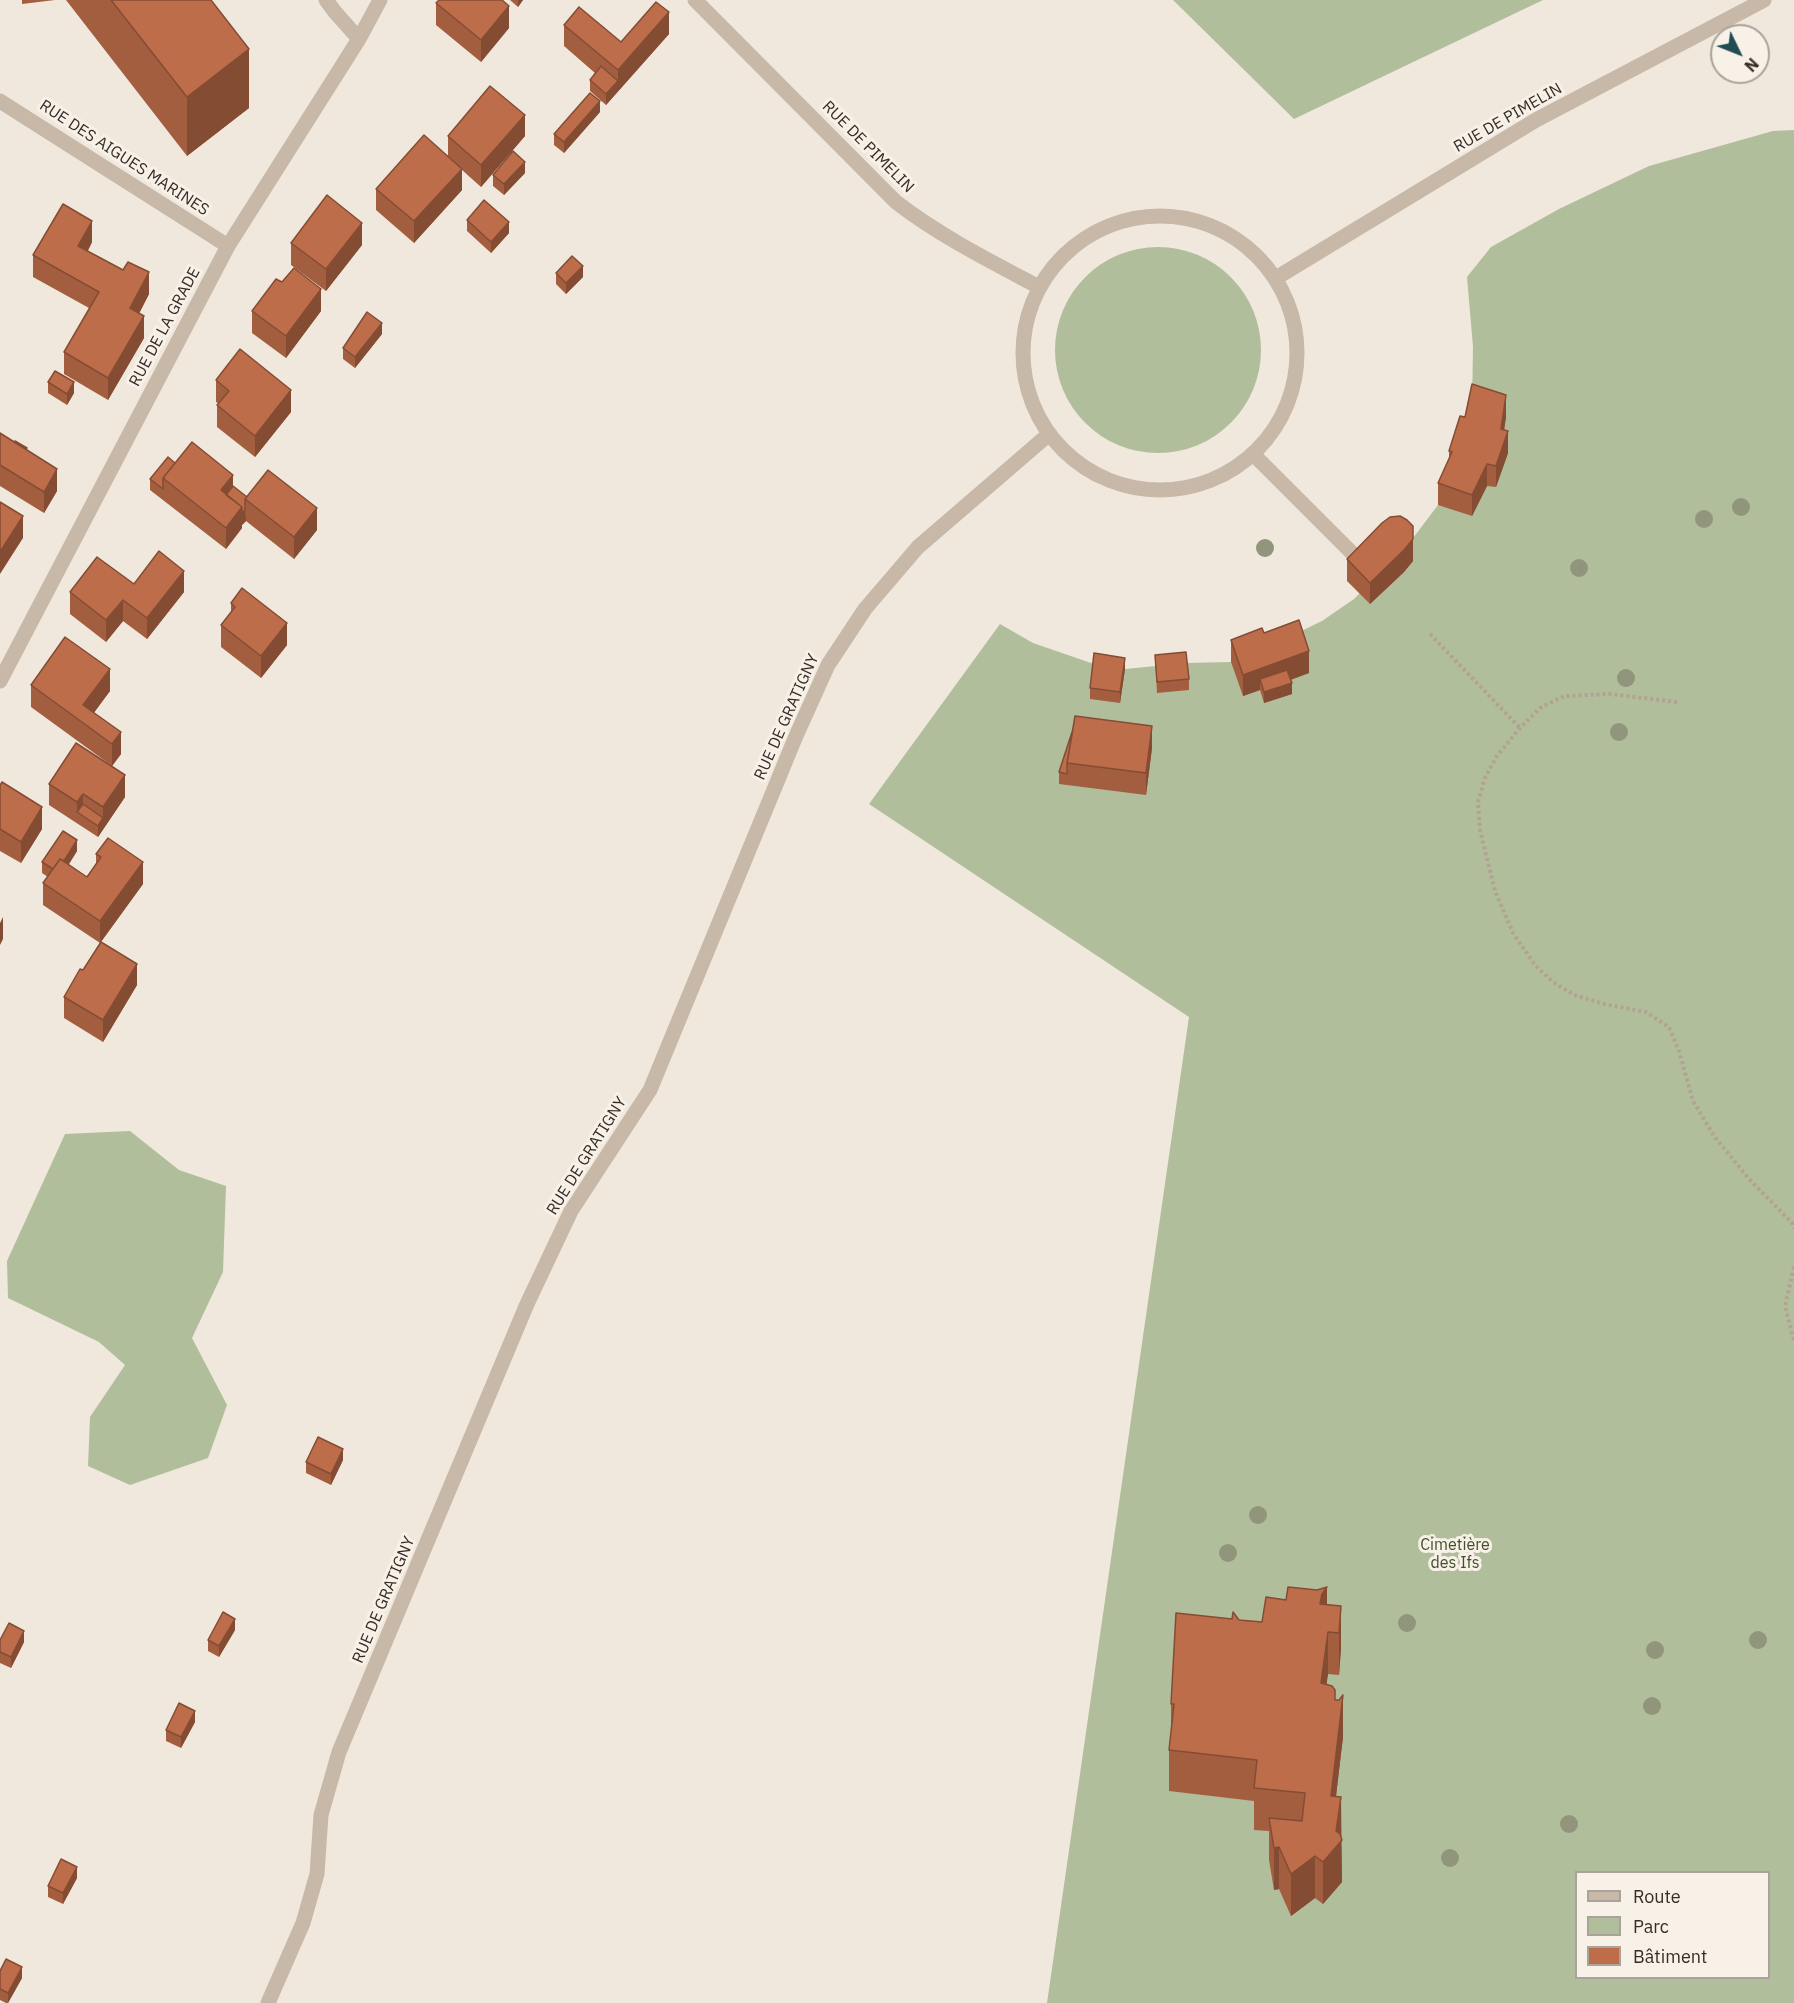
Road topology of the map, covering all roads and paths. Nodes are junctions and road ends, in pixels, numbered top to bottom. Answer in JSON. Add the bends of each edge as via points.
{"nodes":[{"id":1,"x":326,"y":0,"type":"edge"},
{"id":2,"x":380,"y":0,"type":"edge"},
{"id":3,"x":695,"y":0,"type":"edge"},
{"id":4,"x":1764,"y":0,"type":"edge"},
{"id":5,"x":359,"y":39,"type":"junction"},
{"id":6,"x":0,"y":100,"type":"edge"},
{"id":7,"x":228,"y":246,"type":"junction"},
{"id":8,"x":1276,"y":278,"type":"junction"},
{"id":9,"x":1039,"y":287,"type":"junction"},
{"id":10,"x":1048,"y":435,"type":"junction"},
{"id":11,"x":1253,"y":454,"type":"junction"},
{"id":12,"x":1364,"y":564,"type":"edge"},
{"id":13,"x":1430,"y":634,"type":"dead end"},
{"id":14,"x":0,"y":681,"type":"edge"},
{"id":15,"x":1677,"y":702,"type":"dead end"},
{"id":16,"x":1520,"y":728,"type":"junction"},
{"id":17,"x":1794,"y":1227,"type":"edge"},
{"id":18,"x":1794,"y":1268,"type":"edge"},
{"id":19,"x":1794,"y":1341,"type":"edge"},
{"id":20,"x":268,"y":2003,"type":"edge"}],
"edges":[{"from":1,"to":5,"type":"street"},
{"from":2,"to":5,"type":"street","name":"RUE DE LA GRADE"},
{"from":3,"to":9,"type":"street","name":"RUE DE PIMELIN","via":[[896,202],[944,236]]},
{"from":4,"to":8,"type":"street","name":"RUE DE PIMELIN","via":[[1536,120]]},
{"from":5,"to":7,"type":"street","name":"RUE DE LA GRADE"},
{"from":6,"to":7,"type":"street","name":"RUE DES AIGUES MARINES"},
{"from":7,"to":14,"type":"street","name":"RUE DE LA GRADE"},
{"from":8,"to":9,"type":"street","via":[[1244,243],[1202,222],[1155,216],[1108,225],[1098,231],[1068,250]]},
{"from":8,"to":11,"type":"street","via":[[1293,313],[1299,352],[1293,391],[1277,427]]},
{"from":9,"to":10,"type":"street","via":[[1025,324],[1022,363],[1030,400]]},
{"from":10,"to":11,"type":"street","via":[[1081,467],[1122,487],[1168,491],[1212,481]]},
{"from":10,"to":20,"type":"street","name":"RUE DE GRATIGNY","via":[[918,547],[865,609],[828,665],[650,1090],[572,1211],[527,1304],[348,1730],[321,1815],[317,1874],[303,1923]]},
{"from":11,"to":12,"type":"street"},
{"from":13,"to":16,"type":"path"},
{"from":15,"to":16,"type":"path","via":[[1610,694],[1564,696],[1540,708]]},
{"from":16,"to":17,"type":"path","via":[[1496,757],[1478,802],[1480,830],[1495,891],[1513,933],[1535,966],[1574,995],[1646,1012],[1668,1027],[1692,1101],[1714,1136]]},
{"from":18,"to":19,"type":"path","via":[[1785,1306]]}]}
